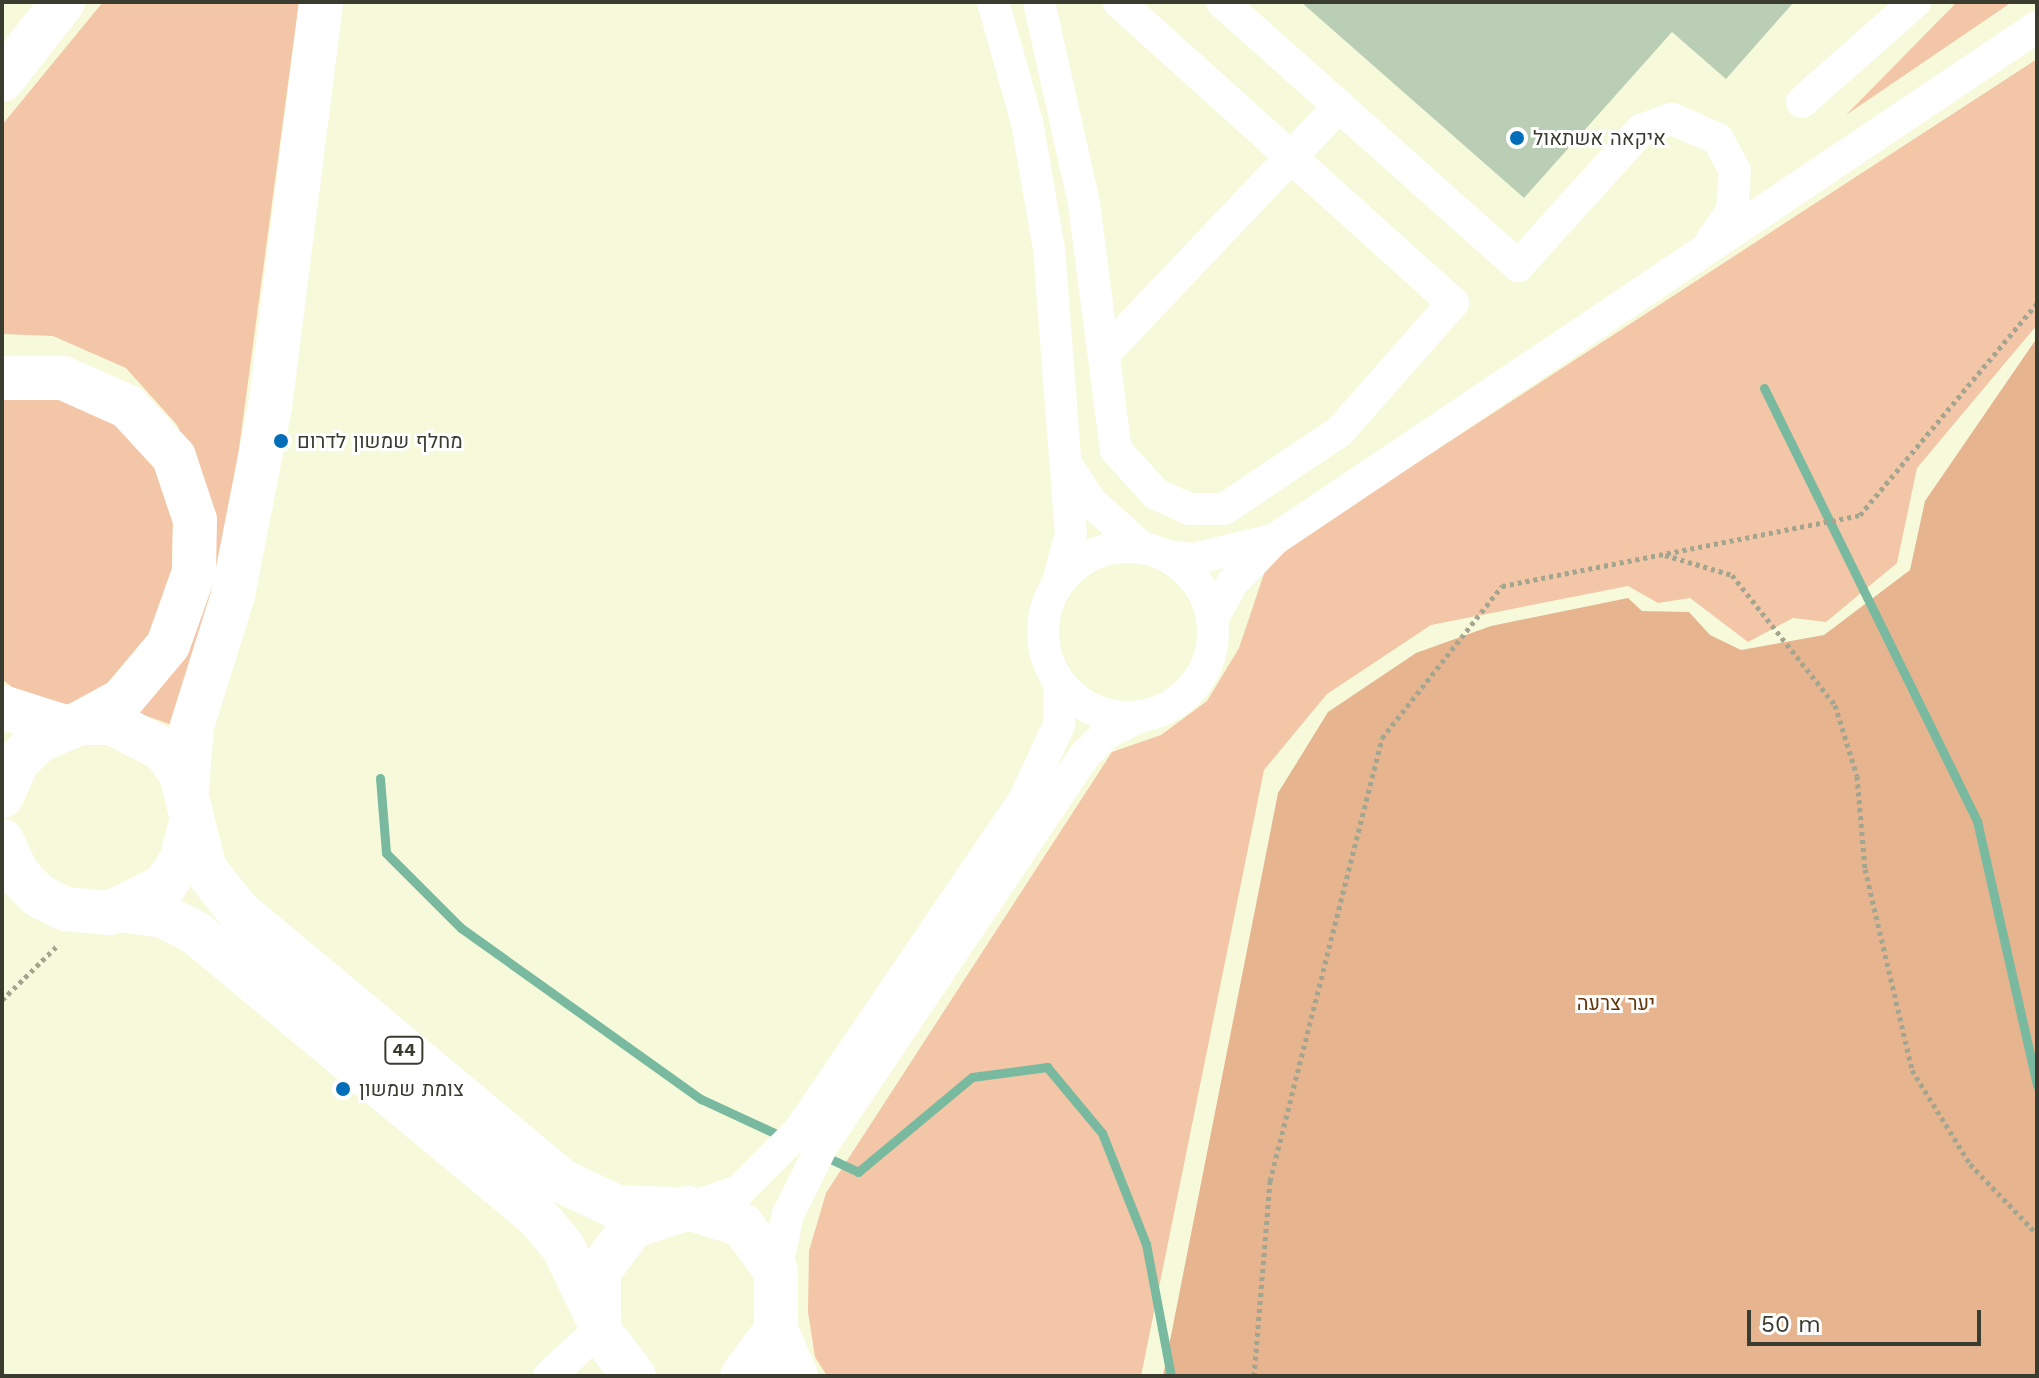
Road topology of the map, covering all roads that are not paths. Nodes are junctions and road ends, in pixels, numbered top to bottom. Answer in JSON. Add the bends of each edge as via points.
{"nodes":[{"id":1,"x":63,"y":2,"type":"edge"},
{"id":2,"x":321,"y":2,"type":"edge"},
{"id":3,"x":993,"y":2,"type":"edge"},
{"id":4,"x":1039,"y":2,"type":"edge"},
{"id":5,"x":1119,"y":2,"type":"edge"},
{"id":6,"x":1222,"y":2,"type":"edge"},
{"id":7,"x":1915,"y":2,"type":"edge"},
{"id":8,"x":2037,"y":27,"type":"edge"},
{"id":9,"x":2,"y":80,"type":"edge"},
{"id":10,"x":1802,"y":102,"type":"dead end"},
{"id":11,"x":1339,"y":106,"type":"junction"},
{"id":12,"x":1292,"y":157,"type":"junction"},
{"id":13,"x":1698,"y":255,"type":"junction"},
{"id":14,"x":1104,"y":354,"type":"junction"},
{"id":15,"x":2,"y":378,"type":"edge"},
{"id":16,"x":1063,"y":455,"type":"junction"},
{"id":17,"x":1275,"y":539,"type":"junction"},
{"id":18,"x":1154,"y":552,"type":"junction"},
{"id":19,"x":1058,"y":582,"type":"junction"},
{"id":20,"x":1212,"y":620,"type":"junction"},
{"id":21,"x":1059,"y":683,"type":"junction"},
{"id":22,"x":2,"y":707,"type":"edge"},
{"id":23,"x":1141,"y":716,"type":"junction"},
{"id":24,"x":73,"y":725,"type":"junction"},
{"id":25,"x":2,"y":796,"type":"edge"},
{"id":26,"x":189,"y":803,"type":"junction"},
{"id":27,"x":2,"y":841,"type":"edge"},
{"id":28,"x":100,"y":912,"type":"junction"},
{"id":29,"x":802,"y":1150,"type":"junction"},
{"id":30,"x":681,"y":1208,"type":"junction"},
{"id":31,"x":776,"y":1271,"type":"junction"},
{"id":32,"x":598,"y":1322,"type":"junction"},
{"id":33,"x":776,"y":1330,"type":"junction"},
{"id":34,"x":549,"y":1376,"type":"edge"},
{"id":35,"x":634,"y":1376,"type":"edge"},
{"id":36,"x":742,"y":1376,"type":"edge"},
{"id":37,"x":796,"y":1376,"type":"edge"}],
"edges":[{"from":1,"to":9,"type":"highway"},
{"from":2,"to":26,"type":"highway","via":[[270,407],[233,595],[192,726]]},
{"from":3,"to":16,"type":"street","via":[[1043,207]]},
{"from":4,"to":14,"type":"street","via":[[1084,204]]},
{"from":5,"to":12,"type":"street"},
{"from":6,"to":11,"type":"street"},
{"from":7,"to":10,"type":"street"},
{"from":8,"to":13,"type":"street"},
{"from":11,"to":12,"type":"street"},
{"from":11,"to":13,"type":"street","via":[[1518,266],[1641,130],[1672,119],[1718,139],[1735,171],[1732,211]]},
{"from":12,"to":14,"type":"street"},
{"from":12,"to":14,"type":"street","via":[[1453,303],[1340,431],[1240,503],[1190,509],[1140,482],[1116,450]]},
{"from":13,"to":17,"type":"street"},
{"from":15,"to":24,"type":"highway","via":[[63,378],[128,407],[174,457],[195,520],[194,572],[168,645],[122,700]]},
{"from":16,"to":18,"type":"street","via":[[1090,501]]},
{"from":16,"to":19,"type":"street","via":[[1071,533]]},
{"from":17,"to":18,"type":"street","via":[[1193,559]]},
{"from":17,"to":20,"type":"street","via":[[1232,583]]},
{"from":18,"to":19,"type":"street","via":[[1088,556]]},
{"from":18,"to":20,"type":"street","via":[[1197,581]]},
{"from":19,"to":21,"type":"street","via":[[1042,632]]},
{"from":20,"to":23,"type":"street","via":[[1209,659],[1197,682],[1167,707]]},
{"from":21,"to":23,"type":"street","via":[[1100,713]]},
{"from":21,"to":29,"type":"street","via":[[1059,725],[1025,798]]},
{"from":22,"to":24,"type":"highway","number":"44"},
{"from":23,"to":29,"type":"street","via":[[1107,733],[1084,756]]},
{"from":24,"to":25,"type":"highway","via":[[27,750]]},
{"from":24,"to":26,"type":"highway","number":"44","via":[[140,732],[164,750]]},
{"from":26,"to":28,"type":"highway","via":[[173,874],[153,895]]},
{"from":26,"to":30,"type":"highway","number":"44","via":[[205,869],[238,911],[562,1181],[608,1204]]},
{"from":27,"to":28,"type":"highway","number":"44","via":[[27,886]]},
{"from":28,"to":32,"type":"highway","number":"44","via":[[163,916],[196,933],[537,1216],[563,1247]]},
{"from":29,"to":30,"type":"street","via":[[739,1191]]},
{"from":29,"to":31,"type":"street"},
{"from":30,"to":31,"type":"highway","number":"44","via":[[742,1225]]},
{"from":30,"to":32,"type":"highway","via":[[633,1226],[612,1246],[596,1285]]},
{"from":31,"to":33,"type":"highway"},
{"from":32,"to":34,"type":"street"},
{"from":32,"to":35,"type":"highway","number":"44"},
{"from":33,"to":36,"type":"highway"},
{"from":33,"to":37,"type":"highway"}]}
